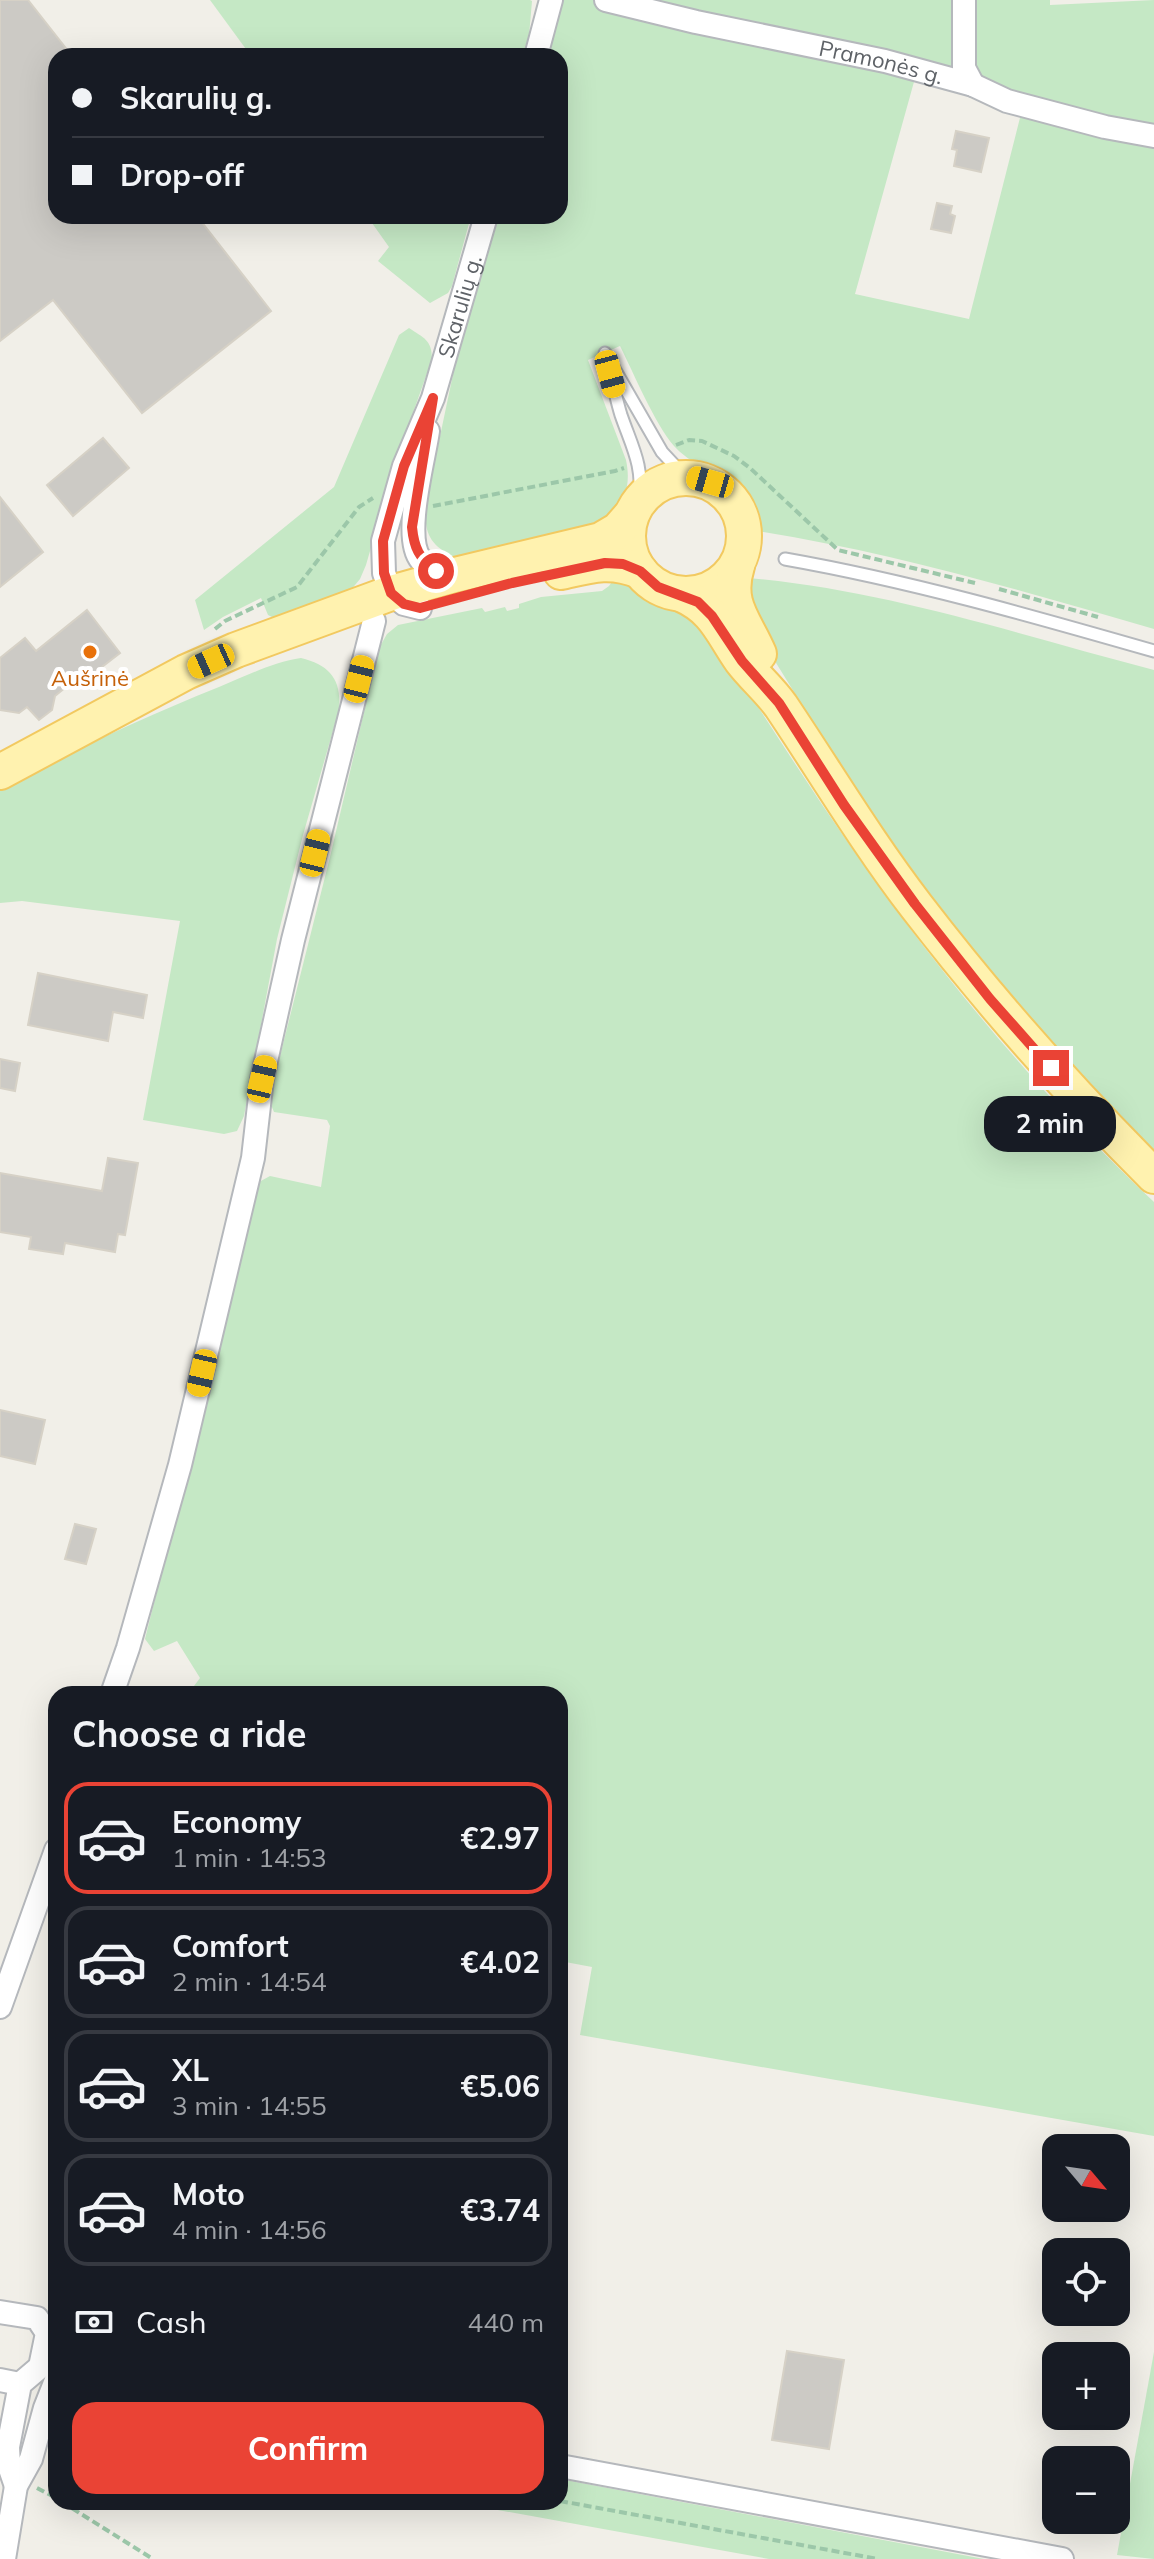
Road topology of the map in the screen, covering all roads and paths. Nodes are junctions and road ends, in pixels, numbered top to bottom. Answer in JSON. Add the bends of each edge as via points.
{"nodes":[{"id":1,"x":551,"y":0,"type":"edge"},
{"id":2,"x":606,"y":0,"type":"edge"},
{"id":3,"x":964,"y":0,"type":"edge"},
{"id":4,"x":538,"y":48,"type":"edge"},
{"id":5,"x":973,"y":85,"type":"junction"},
{"id":6,"x":1154,"y":136,"type":"edge"},
{"id":7,"x":484,"y":224,"type":"edge"},
{"id":8,"x":433,"y":398,"type":"junction"},
{"id":9,"x":694,"y":478,"type":"junction"},
{"id":10,"x":636,"y":508,"type":"junction"},
{"id":11,"x":785,"y":559,"type":"dead end"},
{"id":12,"x":737,"y":566,"type":"junction"},
{"id":13,"x":640,"y":571,"type":"junction"},
{"id":14,"x":455,"y":575,"type":"junction"},
{"id":15,"x":681,"y":594,"type":"junction"},
{"id":16,"x":395,"y":607,"type":"junction"},
{"id":17,"x":1154,"y":651,"type":"edge"},
{"id":18,"x":779,"y":703,"type":"junction"},
{"id":19,"x":0,"y":772,"type":"edge"},
{"id":20,"x":1154,"y":1176,"type":"edge"},
{"id":21,"x":115,"y":1686,"type":"edge"},
{"id":22,"x":48,"y":1872,"type":"edge"},
{"id":23,"x":0,"y":2007,"type":"edge"},
{"id":24,"x":0,"y":2312,"type":"edge"},
{"id":25,"x":48,"y":2343,"type":"edge"},
{"id":26,"x":48,"y":2373,"type":"edge"},
{"id":27,"x":10,"y":2382,"type":"edge"},
{"id":28,"x":48,"y":2390,"type":"edge"},
{"id":29,"x":568,"y":2467,"type":"edge"},
{"id":30,"x":16,"y":2486,"type":"junction"},
{"id":31,"x":568,"y":2502,"type":"edge"},
{"id":32,"x":75,"y":2510,"type":"edge"},
{"id":33,"x":4,"y":2559,"type":"edge"},
{"id":34,"x":153,"y":2559,"type":"edge"},
{"id":35,"x":878,"y":2559,"type":"edge"},
{"id":36,"x":1062,"y":2559,"type":"edge"}],
"edges":[{"from":1,"to":4,"type":"street"},
{"from":2,"to":5,"type":"street","name":"Pramonės g."},
{"from":3,"to":5,"type":"street","via":[[964,68]]},
{"from":5,"to":6,"type":"street","name":"Pramonės g.","via":[[1007,101]]},
{"from":7,"to":8,"type":"street","name":"Skarulių g."},
{"from":8,"to":14,"type":"street","name":"Skarulių g.","via":[[413,545],[436,571]]},
{"from":8,"to":16,"type":"street","name":"Skarulių g.","via":[[404,466],[383,541],[384,573]]},
{"from":9,"to":10,"type":"main road","via":[[663,482]]},
{"from":9,"to":10,"type":"lane","via":[[662,452],[605,353],[639,462],[642,481]]},
{"from":9,"to":12,"type":"main road","via":[[724,491],[739,511],[745,534]]},
{"from":10,"to":13,"type":"main road","via":[[628,544]]},
{"from":10,"to":14,"type":"main road","via":[[618,530],[601,540]]},
{"from":11,"to":17,"type":"lane","via":[[956,596]]},
{"from":12,"to":15,"type":"main road","via":[[713,588]]},
{"from":12,"to":18,"type":"main road","via":[[731,584],[734,602]]},
{"from":13,"to":15,"type":"main road","via":[[658,587]]},
{"from":13,"to":16,"type":"main road","via":[[605,563]]},
{"from":14,"to":16,"type":"main road"},
{"from":15,"to":18,"type":"main road","via":[[712,616]]},
{"from":16,"to":19,"type":"main road","via":[[90,726]]},
{"from":16,"to":21,"type":"street","via":[[293,940],[262,1079],[253,1158],[180,1465]]},
{"from":18,"to":20,"type":"main road","via":[[853,818],[952,952],[1061,1080]]},
{"from":22,"to":23,"type":"street"},
{"from":24,"to":25,"type":"street","via":[[37,2318]]},
{"from":26,"to":27,"type":"street"},
{"from":27,"to":30,"type":"street","via":[[9,2466]]},
{"from":28,"to":30,"type":"street","via":[[31,2459]]},
{"from":29,"to":36,"type":"street"},
{"from":30,"to":33,"type":"street"},
{"from":31,"to":35,"type":"path"},
{"from":32,"to":34,"type":"path"}]}
